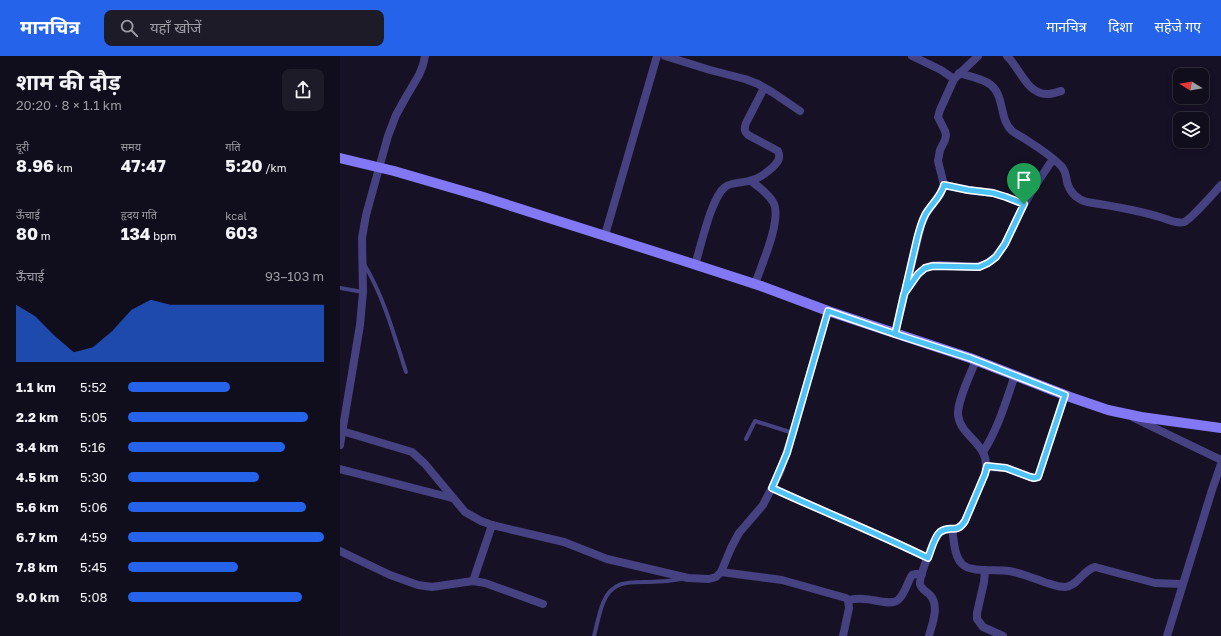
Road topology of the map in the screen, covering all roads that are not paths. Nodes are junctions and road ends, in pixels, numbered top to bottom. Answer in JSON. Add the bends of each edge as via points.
{"nodes":[{"id":1,"x":425,"y":56,"type":"edge"},
{"id":2,"x":657,"y":56,"type":"edge"},
{"id":3,"x":665,"y":56,"type":"edge"},
{"id":4,"x":912,"y":56,"type":"edge"},
{"id":5,"x":978,"y":56,"type":"edge"},
{"id":6,"x":1007,"y":56,"type":"edge"},
{"id":7,"x":957,"y":76,"type":"junction"},
{"id":8,"x":764,"y":88,"type":"junction"},
{"id":9,"x":1060,"y":91,"type":"dead end"},
{"id":10,"x":800,"y":111,"type":"dead end"},
{"id":11,"x":340,"y":158,"type":"edge"},
{"id":12,"x":1053,"y":159,"type":"junction"},
{"id":13,"x":378,"y":168,"type":"junction"},
{"id":14,"x":751,"y":181,"type":"junction"},
{"id":15,"x":944,"y":185,"type":"junction"},
{"id":16,"x":1221,"y":186,"type":"edge"},
{"id":17,"x":1024,"y":204,"type":"junction"},
{"id":18,"x":605,"y":235,"type":"junction"},
{"id":19,"x":362,"y":261,"type":"junction"},
{"id":20,"x":695,"y":265,"type":"junction"},
{"id":21,"x":755,"y":284,"type":"junction"},
{"id":22,"x":340,"y":288,"type":"edge"},
{"id":23,"x":363,"y":292,"type":"junction"},
{"id":24,"x":904,"y":294,"type":"junction"},
{"id":25,"x":828,"y":311,"type":"junction"},
{"id":26,"x":895,"y":334,"type":"junction"},
{"id":27,"x":976,"y":360,"type":"junction"},
{"id":28,"x":406,"y":372,"type":"dead end"},
{"id":29,"x":1015,"y":375,"type":"junction"},
{"id":30,"x":1065,"y":395,"type":"junction"},
{"id":31,"x":1126,"y":414,"type":"junction"},
{"id":32,"x":1221,"y":428,"type":"edge"},
{"id":33,"x":342,"y":431,"type":"junction"},
{"id":34,"x":793,"y":433,"type":"junction"},
{"id":35,"x":746,"y":439,"type":"dead end"},
{"id":36,"x":340,"y":445,"type":"edge"},
{"id":37,"x":983,"y":452,"type":"junction"},
{"id":38,"x":1221,"y":460,"type":"edge"},
{"id":39,"x":1221,"y":464,"type":"edge"},
{"id":40,"x":987,"y":466,"type":"junction"},
{"id":41,"x":340,"y":469,"type":"edge"},
{"id":42,"x":772,"y":488,"type":"junction"},
{"id":43,"x":452,"y":498,"type":"junction"},
{"id":44,"x":492,"y":525,"type":"junction"},
{"id":45,"x":952,"y":529,"type":"junction"},
{"id":46,"x":340,"y":551,"type":"edge"},
{"id":47,"x":928,"y":558,"type":"junction"},
{"id":48,"x":985,"y":570,"type":"junction"},
{"id":49,"x":721,"y":572,"type":"junction"},
{"id":50,"x":922,"y":574,"type":"junction"},
{"id":51,"x":688,"y":578,"type":"junction"},
{"id":52,"x":473,"y":581,"type":"junction"},
{"id":53,"x":1182,"y":584,"type":"junction"},
{"id":54,"x":848,"y":600,"type":"junction"},
{"id":55,"x":544,"y":604,"type":"dead end"},
{"id":56,"x":594,"y":636,"type":"edge"},
{"id":57,"x":843,"y":636,"type":"edge"},
{"id":58,"x":929,"y":636,"type":"edge"},
{"id":59,"x":1003,"y":636,"type":"edge"},
{"id":60,"x":1167,"y":636,"type":"edge"}],
"edges":[{"from":1,"to":13,"type":"street","via":[[419,75],[396,115]]},
{"from":2,"to":18,"type":"street"},
{"from":3,"to":8,"type":"street","via":[[745,79]]},
{"from":4,"to":7,"type":"street"},
{"from":5,"to":7,"type":"street"},
{"from":6,"to":9,"type":"street","via":[[1030,88],[1038,93]]},
{"from":7,"to":12,"type":"street","via":[[987,82],[994,87],[1011,130]]},
{"from":7,"to":15,"type":"street","via":[[938,117],[946,135],[938,161]]},
{"from":8,"to":10,"type":"street"},
{"from":8,"to":14,"type":"street","via":[[744,128],[748,135],[778,151],[779,159],[766,173]]},
{"from":11,"to":13,"type":"street"},
{"from":12,"to":16,"type":"street","via":[[1064,169],[1069,190],[1080,200],[1137,210],[1180,222],[1189,219]]},
{"from":12,"to":17,"type":"street"},
{"from":13,"to":18,"type":"street","via":[[480,196]]},
{"from":13,"to":19,"type":"street","via":[[362,238]]},
{"from":14,"to":20,"type":"street","via":[[727,186],[721,191]]},
{"from":14,"to":21,"type":"street","via":[[768,194],[774,203],[776,214],[775,227]]},
{"from":15,"to":17,"type":"street","via":[[993,193]]},
{"from":15,"to":24,"type":"street","via":[[921,225]]},
{"from":17,"to":24,"type":"street","via":[[1005,244],[988,263],[979,267],[946,265],[925,268]]},
{"from":18,"to":20,"type":"street"},
{"from":19,"to":23,"type":"street"},
{"from":19,"to":28,"type":"lane","via":[[387,314]]},
{"from":20,"to":21,"type":"street"},
{"from":21,"to":25,"type":"street"},
{"from":22,"to":23,"type":"lane"},
{"from":23,"to":33,"type":"street"},
{"from":24,"to":26,"type":"street"},
{"from":25,"to":26,"type":"street"},
{"from":25,"to":34,"type":"street"},
{"from":26,"to":27,"type":"street"},
{"from":27,"to":29,"type":"street"},
{"from":27,"to":37,"type":"street","via":[[958,413],[962,426]]},
{"from":29,"to":30,"type":"street"},
{"from":29,"to":37,"type":"street","via":[[1001,415]]},
{"from":30,"to":31,"type":"street"},
{"from":30,"to":40,"type":"street","via":[[1038,477],[1030,477],[1006,468]]},
{"from":31,"to":32,"type":"street"},
{"from":31,"to":38,"type":"street"},
{"from":33,"to":36,"type":"street"},
{"from":33,"to":43,"type":"street","via":[[412,452]]},
{"from":34,"to":35,"type":"lane","via":[[755,421]]},
{"from":34,"to":42,"type":"street"},
{"from":37,"to":40,"type":"street"},
{"from":39,"to":53,"type":"street"},
{"from":40,"to":45,"type":"street","via":[[965,521],[962,526]]},
{"from":41,"to":43,"type":"street"},
{"from":42,"to":47,"type":"street"},
{"from":42,"to":49,"type":"street","via":[[763,505],[739,533]]},
{"from":43,"to":44,"type":"street","via":[[465,512]]},
{"from":44,"to":51,"type":"street","via":[[564,542],[607,558]]},
{"from":44,"to":52,"type":"street"},
{"from":45,"to":47,"type":"street","via":[[946,529],[937,535]]},
{"from":45,"to":48,"type":"street","via":[[956,554],[963,565]]},
{"from":46,"to":52,"type":"street","via":[[390,575],[418,585],[432,587]]},
{"from":47,"to":50,"type":"street"},
{"from":48,"to":53,"type":"street","via":[[1010,571],[1065,587],[1077,582],[1087,571],[1095,567],[1155,583]]},
{"from":48,"to":59,"type":"street","via":[[978,619],[983,626]]},
{"from":49,"to":51,"type":"street","via":[[709,579]]},
{"from":49,"to":54,"type":"street","via":[[782,580],[843,596]]},
{"from":50,"to":54,"type":"street","via":[[912,575],[898,600],[894,602]]},
{"from":50,"to":58,"type":"street","via":[[920,585],[935,603],[935,615]]},
{"from":51,"to":56,"type":"lane","via":[[632,582],[614,587],[603,602]]},
{"from":52,"to":55,"type":"street"},
{"from":53,"to":60,"type":"street"},
{"from":54,"to":57,"type":"street","via":[[849,608]]}]}
